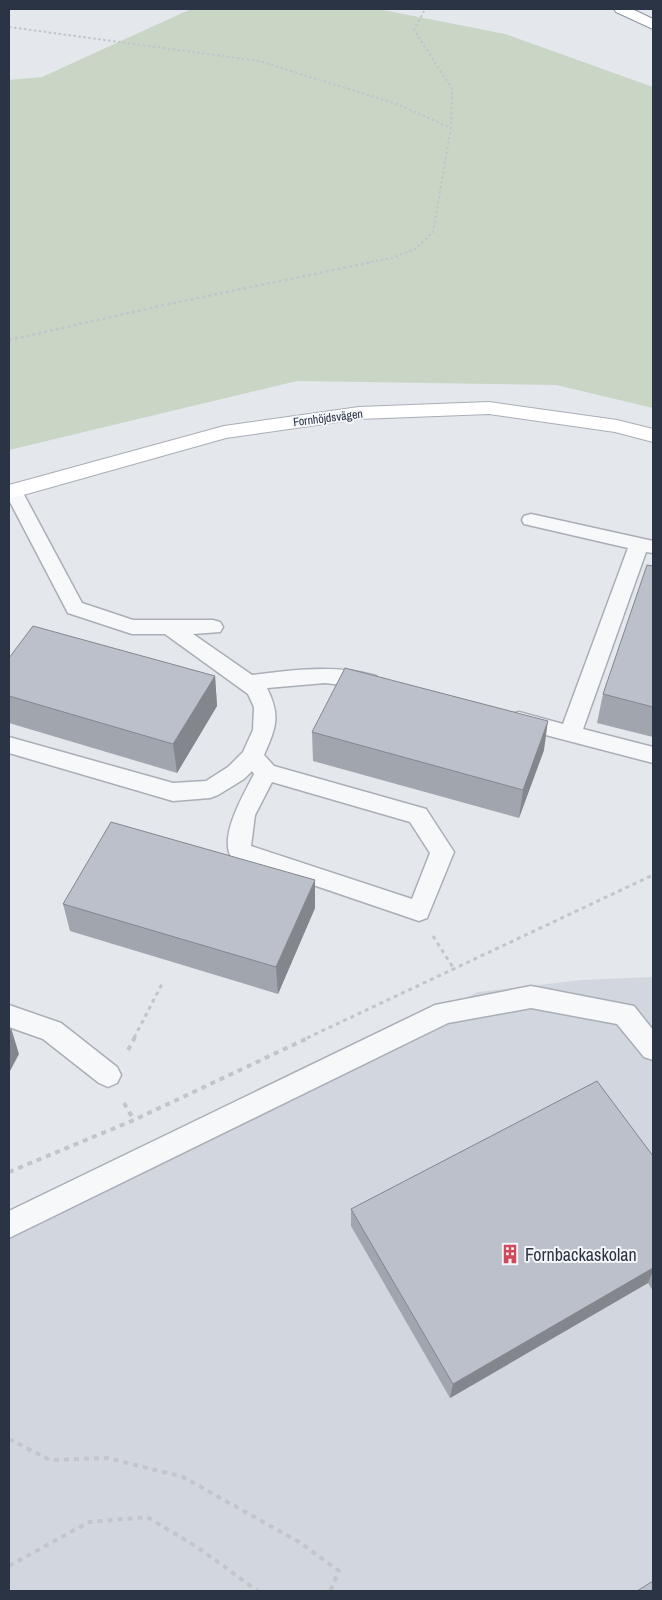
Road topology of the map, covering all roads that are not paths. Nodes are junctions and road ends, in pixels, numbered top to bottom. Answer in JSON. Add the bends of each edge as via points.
{"nodes":[{"id":1,"x":621,"y":9,"type":"edge"},
{"id":2,"x":653,"y":25,"type":"edge"},
{"id":3,"x":653,"y":436,"type":"edge"},
{"id":4,"x":11,"y":491,"type":"edge"},
{"id":5,"x":531,"y":520,"type":"dead end"},
{"id":6,"x":646,"y":546,"type":"edge"},
{"id":7,"x":170,"y":627,"type":"junction"},
{"id":8,"x":213,"y":628,"type":"dead end"},
{"id":9,"x":249,"y":684,"type":"junction"},
{"id":10,"x":384,"y":685,"type":"edge"},
{"id":11,"x":496,"y":714,"type":"edge"},
{"id":12,"x":570,"y":734,"type":"junction"},
{"id":13,"x":9,"y":745,"type":"edge"},
{"id":14,"x":653,"y":755,"type":"edge"},
{"id":15,"x":259,"y":764,"type":"junction"},
{"id":16,"x":9,"y":1016,"type":"edge"},
{"id":17,"x":653,"y":1048,"type":"edge"},
{"id":18,"x":108,"y":1075,"type":"road end"},
{"id":19,"x":9,"y":1225,"type":"edge"}],
"edges":[{"from":1,"to":2,"type":"main road"},
{"from":3,"to":4,"type":"main road","name":"Fornhöjdsvägen","via":[[617,426],[489,408],[358,413],[224,432]]},
{"from":4,"to":7,"type":"lane","via":[[75,608],[132,627]]},
{"from":5,"to":6,"type":"lane"},
{"from":6,"to":12,"type":"lane"},
{"from":7,"to":8,"type":"lane"},
{"from":7,"to":9,"type":"lane"},
{"from":9,"to":10,"type":"lane","via":[[294,677],[356,678]]},
{"from":9,"to":15,"type":"lane","via":[[257,689],[265,707]]},
{"from":11,"to":12,"type":"lane"},
{"from":12,"to":14,"type":"lane"},
{"from":13,"to":15,"type":"lane","via":[[173,792],[210,789]]},
{"from":15,"to":15,"type":"lane","via":[[418,815],[442,852],[419,911],[239,851],[244,814]]},
{"from":16,"to":18,"type":"lane","via":[[52,1031]]},
{"from":17,"to":19,"type":"lane","via":[[625,1014],[531,997],[444,1013]]}]}
